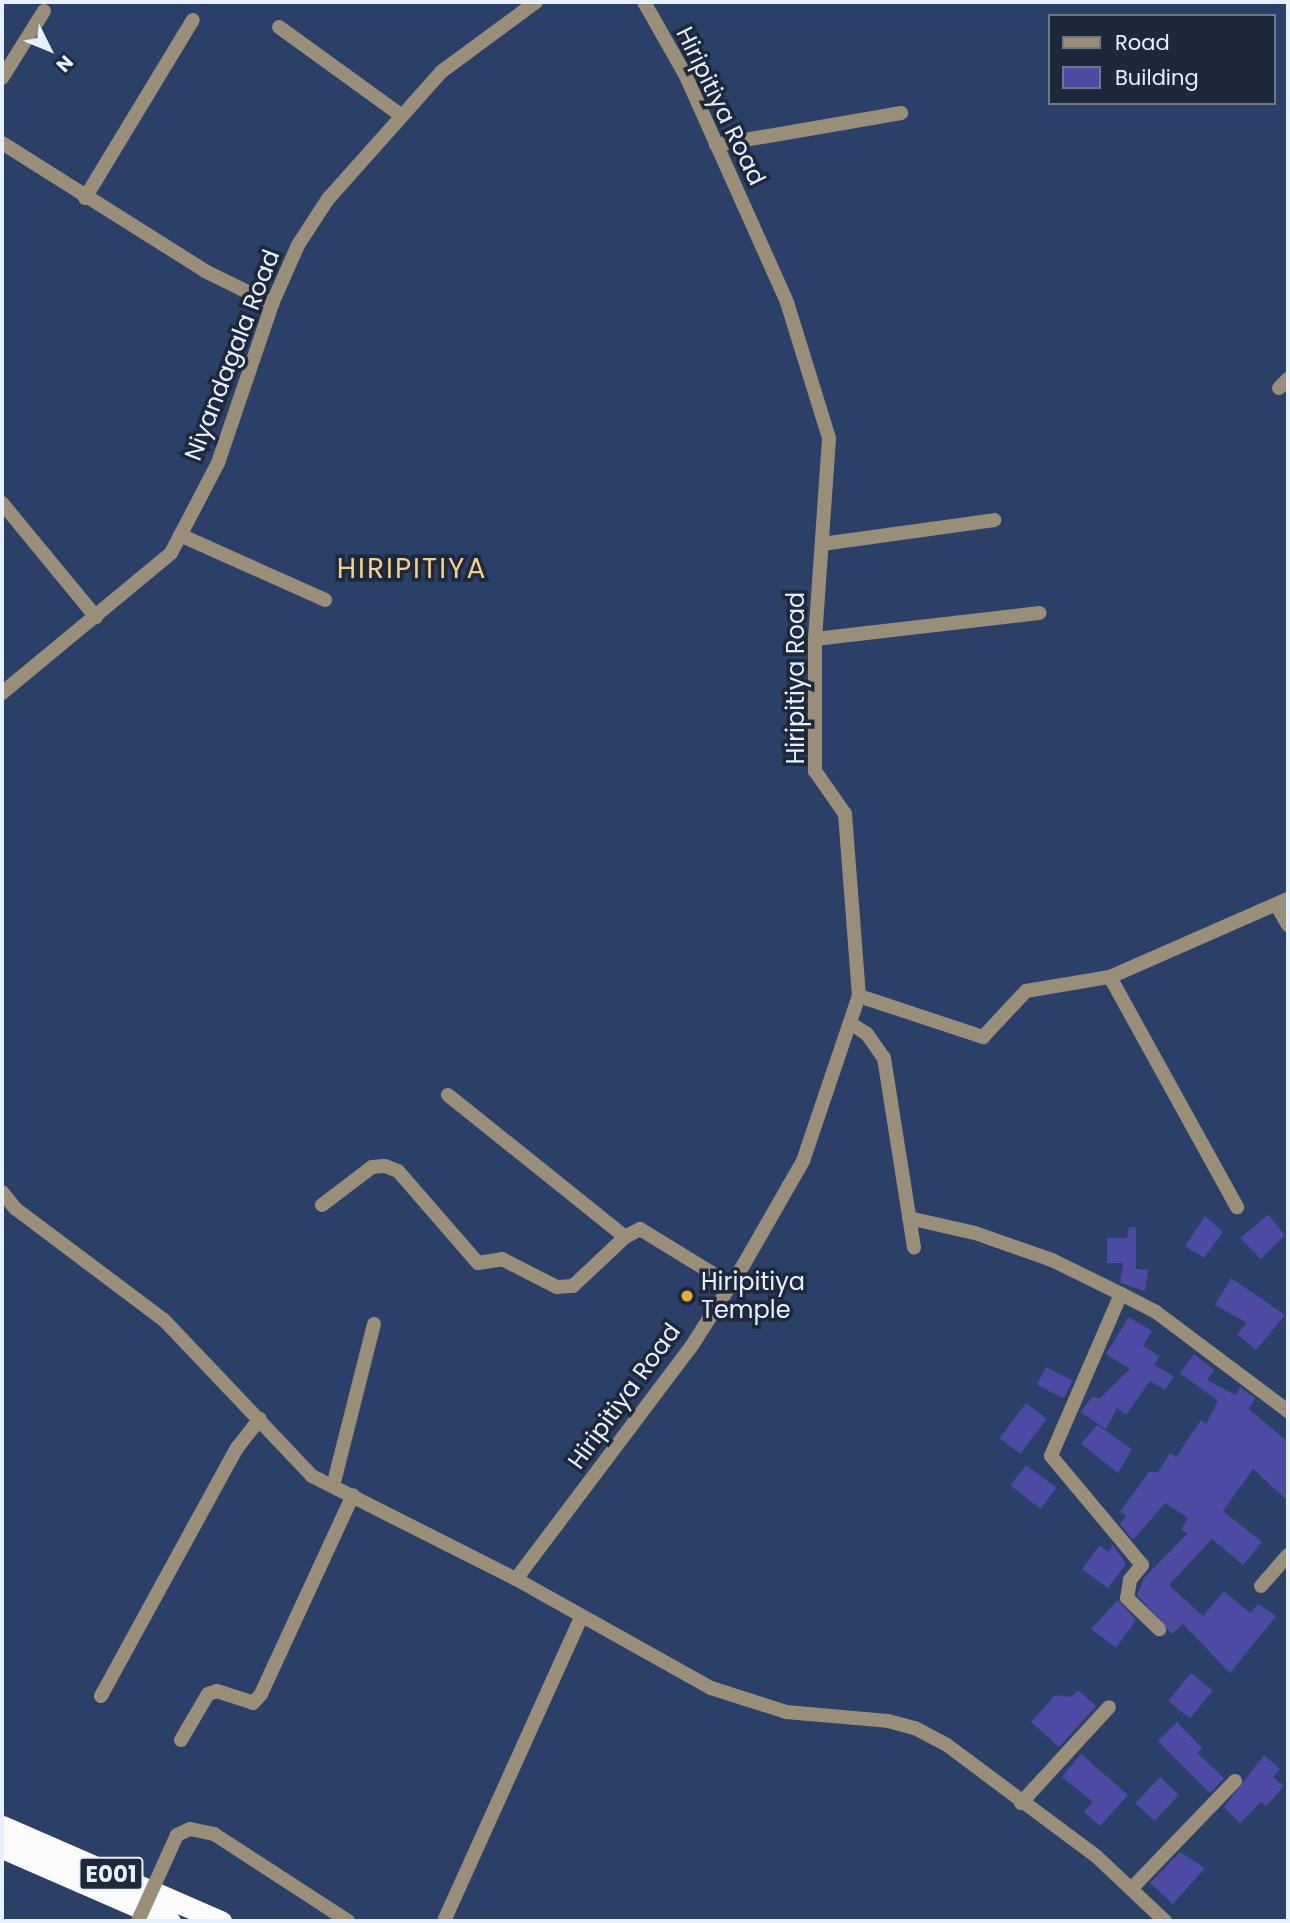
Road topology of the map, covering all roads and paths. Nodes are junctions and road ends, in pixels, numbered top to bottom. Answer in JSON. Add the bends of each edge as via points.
{"nodes":[{"id":1,"x":536,"y":2,"type":"edge"},
{"id":2,"x":644,"y":2,"type":"edge"},
{"id":3,"x":44,"y":11,"type":"dead end"},
{"id":4,"x":193,"y":20,"type":"dead end"},
{"id":5,"x":279,"y":27,"type":"dead end"},
{"id":6,"x":2,"y":78,"type":"edge"},
{"id":7,"x":901,"y":113,"type":"dead end"},
{"id":8,"x":400,"y":114,"type":"junction"},
{"id":9,"x":2,"y":143,"type":"edge"},
{"id":10,"x":716,"y":145,"type":"junction"},
{"id":11,"x":85,"y":198,"type":"junction"},
{"id":12,"x":272,"y":304,"type":"junction"},
{"id":13,"x":2,"y":503,"type":"edge"},
{"id":14,"x":994,"y":520,"type":"dead end"},
{"id":15,"x":180,"y":535,"type":"junction"},
{"id":16,"x":822,"y":544,"type":"junction"},
{"id":17,"x":325,"y":600,"type":"dead end"},
{"id":18,"x":1040,"y":613,"type":"dead end"},
{"id":19,"x":96,"y":617,"type":"junction"},
{"id":20,"x":815,"y":639,"type":"junction"},
{"id":21,"x":2,"y":693,"type":"edge"},
{"id":22,"x":1282,"y":903,"type":"edge"},
{"id":23,"x":1288,"y":925,"type":"edge"},
{"id":24,"x":1110,"y":977,"type":"junction"},
{"id":25,"x":859,"y":996,"type":"junction"},
{"id":26,"x":850,"y":1023,"type":"junction"},
{"id":27,"x":448,"y":1095,"type":"dead end"},
{"id":28,"x":2,"y":1192,"type":"edge"},
{"id":29,"x":322,"y":1205,"type":"dead end"},
{"id":30,"x":1237,"y":1207,"type":"dead end"},
{"id":31,"x":909,"y":1217,"type":"junction"},
{"id":32,"x":625,"y":1237,"type":"junction"},
{"id":33,"x":914,"y":1248,"type":"dead end"},
{"id":34,"x":728,"y":1283,"type":"junction"},
{"id":35,"x":1121,"y":1294,"type":"junction"},
{"id":36,"x":374,"y":1324,"type":"dead end"},
{"id":37,"x":1288,"y":1411,"type":"edge"},
{"id":38,"x":260,"y":1419,"type":"junction"},
{"id":39,"x":333,"y":1486,"type":"junction"},
{"id":40,"x":352,"y":1495,"type":"junction"},
{"id":41,"x":1288,"y":1555,"type":"edge"},
{"id":42,"x":516,"y":1579,"type":"junction"},
{"id":43,"x":1261,"y":1586,"type":"dead end"},
{"id":44,"x":580,"y":1617,"type":"junction"},
{"id":45,"x":1159,"y":1629,"type":"dead end"},
{"id":46,"x":102,"y":1696,"type":"dead end"},
{"id":47,"x":1110,"y":1707,"type":"dead end"},
{"id":48,"x":181,"y":1740,"type":"dead end"},
{"id":49,"x":1234,"y":1781,"type":"dead end"},
{"id":50,"x":1021,"y":1803,"type":"junction"},
{"id":51,"x":2,"y":1826,"type":"edge"},
{"id":52,"x":2,"y":1848,"type":"edge"},
{"id":53,"x":1131,"y":1889,"type":"junction"},
{"id":54,"x":138,"y":1921,"type":"edge"},
{"id":55,"x":170,"y":1921,"type":"edge"},
{"id":56,"x":221,"y":1921,"type":"edge"},
{"id":57,"x":348,"y":1921,"type":"edge"},
{"id":58,"x":444,"y":1921,"type":"edge"},
{"id":59,"x":1165,"y":1921,"type":"edge"}],
"edges":[{"from":1,"to":8,"type":"street","name":"Niyandagala Road","via":[[441,72]]},
{"from":2,"to":10,"type":"street","name":"Hiripitiya Road"},
{"from":3,"to":6,"type":"street"},
{"from":4,"to":11,"type":"street"},
{"from":5,"to":8,"type":"street"},
{"from":7,"to":10,"type":"street"},
{"from":8,"to":12,"type":"street","name":"Niyandagala Road","via":[[328,199],[298,245]]},
{"from":9,"to":11,"type":"street"},
{"from":10,"to":16,"type":"street","name":"Hiripitiya Road","via":[[787,302],[829,438]]},
{"from":11,"to":12,"type":"street","via":[[205,271]]},
{"from":12,"to":15,"type":"street","name":"Niyandagala Road","via":[[218,463]]},
{"from":13,"to":19,"type":"street"},
{"from":14,"to":16,"type":"street"},
{"from":15,"to":17,"type":"street"},
{"from":15,"to":19,"type":"street","name":"Niyandagala Road","via":[[171,552]]},
{"from":16,"to":20,"type":"street","name":"Hiripitiya Road"},
{"from":18,"to":20,"type":"street"},
{"from":19,"to":21,"type":"street","name":"Niyandagala Road"},
{"from":20,"to":25,"type":"street","name":"Hiripitiya Road","via":[[815,771],[845,814]]},
{"from":22,"to":23,"type":"street"},
{"from":22,"to":24,"type":"street"},
{"from":24,"to":25,"type":"street","via":[[1026,991],[983,1037]]},
{"from":24,"to":30,"type":"street"},
{"from":25,"to":26,"type":"street","name":"Hiripitiya Road"},
{"from":26,"to":31,"type":"street","via":[[867,1034],[884,1058]]},
{"from":26,"to":34,"type":"street","name":"Hiripitiya Road","via":[[803,1161],[744,1264]]},
{"from":27,"to":32,"type":"street"},
{"from":28,"to":38,"type":"street","via":[[16,1209],[164,1320]]},
{"from":29,"to":32,"type":"street","via":[[372,1167],[385,1166],[398,1171],[478,1263],[502,1259],[557,1287],[573,1286]]},
{"from":31,"to":33,"type":"street"},
{"from":31,"to":35,"type":"street","via":[[1052,1259]]},
{"from":32,"to":34,"type":"street","via":[[640,1228]]},
{"from":34,"to":42,"type":"street","name":"Hiripitiya Road","via":[[691,1347]]},
{"from":35,"to":37,"type":"street","via":[[1156,1312]]},
{"from":35,"to":45,"type":"street","via":[[1051,1456],[1142,1565],[1130,1580],[1128,1598]]},
{"from":36,"to":39,"type":"street"},
{"from":38,"to":39,"type":"street","via":[[312,1476]]},
{"from":38,"to":46,"type":"street","via":[[237,1448]]},
{"from":39,"to":40,"type":"street"},
{"from":40,"to":42,"type":"street"},
{"from":40,"to":48,"type":"street","via":[[261,1694],[253,1703],[217,1691],[208,1694]]},
{"from":41,"to":43,"type":"street"},
{"from":42,"to":44,"type":"street"},
{"from":44,"to":50,"type":"street","via":[[711,1688],[786,1712],[888,1721],[915,1728],[947,1745]]},
{"from":44,"to":58,"type":"street"},
{"from":47,"to":50,"type":"street"},
{"from":49,"to":53,"type":"street"},
{"from":50,"to":53,"type":"street","via":[[1096,1856]]},
{"from":51,"to":56,"type":"highway","number":"E001"},
{"from":52,"to":55,"type":"highway","number":"E001"},
{"from":53,"to":59,"type":"street"},
{"from":54,"to":57,"type":"street","bridge":true,"via":[[177,1835],[190,1829],[214,1834]]}]}
